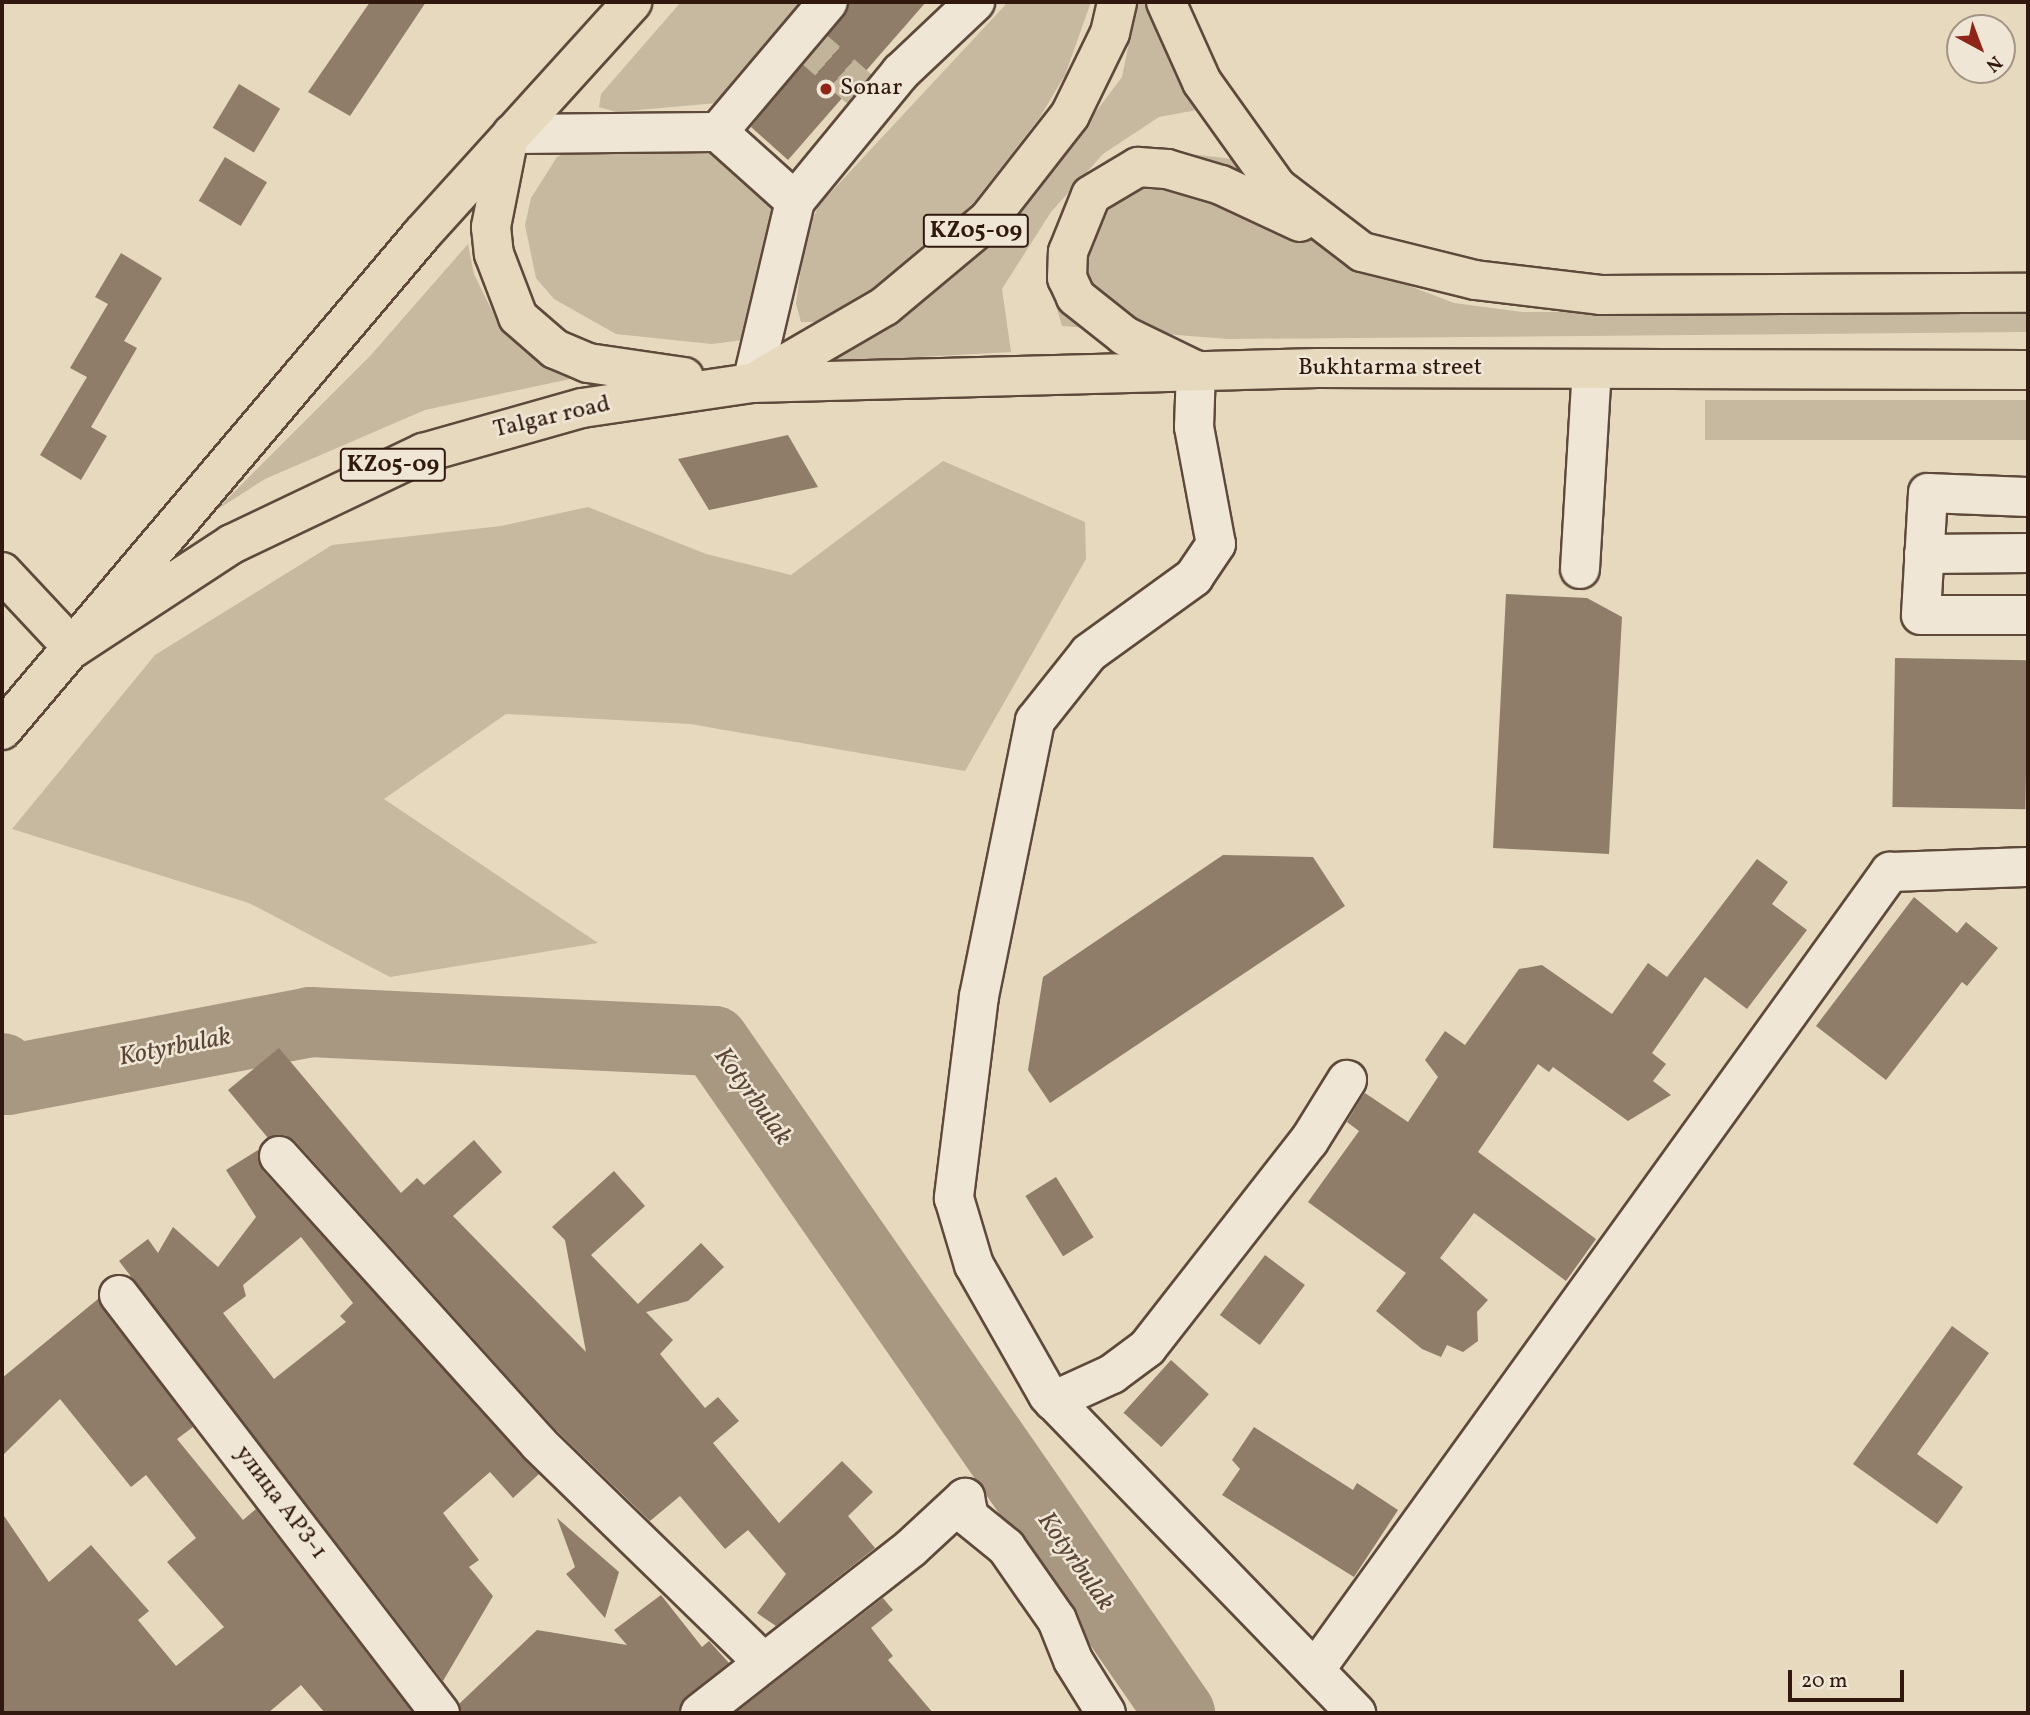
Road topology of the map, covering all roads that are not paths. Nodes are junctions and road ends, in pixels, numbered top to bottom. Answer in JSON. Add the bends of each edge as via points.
{"nodes":[{"id":1,"x":632,"y":2,"type":"edge"},
{"id":2,"x":828,"y":2,"type":"edge"},
{"id":3,"x":1117,"y":2,"type":"edge"},
{"id":4,"x":1166,"y":2,"type":"edge"},
{"id":5,"x":970,"y":3,"type":"edge"},
{"id":6,"x":718,"y":132,"type":"junction"},
{"id":7,"x":512,"y":134,"type":"junction"},
{"id":8,"x":795,"y":201,"type":"junction"},
{"id":9,"x":1362,"y":252,"type":"junction"},
{"id":10,"x":2028,"y":293,"type":"edge"},
{"id":11,"x":1592,"y":369,"type":"junction"},
{"id":12,"x":1196,"y":370,"type":"junction"},
{"id":13,"x":2028,"y":370,"type":"edge"},
{"id":14,"x":752,"y":383,"type":"junction"},
{"id":15,"x":2028,"y":497,"type":"edge"},
{"id":16,"x":2028,"y":553,"type":"edge"},
{"id":17,"x":1924,"y":554,"type":"junction"},
{"id":18,"x":1580,"y":569,"type":"dead end"},
{"id":19,"x":2,"y":572,"type":"edge"},
{"id":20,"x":2028,"y":615,"type":"edge"},
{"id":21,"x":73,"y":648,"type":"junction"},
{"id":22,"x":2,"y":730,"type":"edge"},
{"id":23,"x":2028,"y":867,"type":"edge"},
{"id":24,"x":1347,"y":1080,"type":"dead end"},
{"id":25,"x":279,"y":1156,"type":"dead end"},
{"id":26,"x":119,"y":1295,"type":"dead end"},
{"id":27,"x":1053,"y":1401,"type":"junction"},
{"id":28,"x":762,"y":1661,"type":"junction"},
{"id":29,"x":1315,"y":1670,"type":"junction"},
{"id":30,"x":440,"y":1713,"type":"edge"},
{"id":31,"x":700,"y":1713,"type":"edge"},
{"id":32,"x":1106,"y":1713,"type":"edge"},
{"id":33,"x":1356,"y":1713,"type":"edge"}],
"edges":[{"from":1,"to":7,"type":"main road","name":"Talgar road","number":"KZ05-09"},
{"from":2,"to":6,"type":"street"},
{"from":3,"to":14,"type":"main road","number":"KZ05-09","via":[[1110,33],[1070,115],[988,220],[884,306]]},
{"from":4,"to":9,"type":"main road","via":[[1202,82],[1277,187]]},
{"from":5,"to":8,"type":"street","via":[[835,145]]},
{"from":6,"to":7,"type":"street"},
{"from":6,"to":8,"type":"street"},
{"from":7,"to":14,"type":"main road","name":"Talgar road","number":"KZ05-09","via":[[493,195],[494,254],[518,317],[536,336],[588,363],[625,373]]},
{"from":7,"to":21,"type":"main road","name":"Talgar road","number":"KZ05-09"},
{"from":8,"to":14,"type":"street"},
{"from":9,"to":10,"type":"main road","via":[[1475,280],[1600,295]]},
{"from":9,"to":12,"type":"main road","via":[[1222,185],[1167,169],[1138,167],[1114,177],[1091,195],[1076,221],[1067,278],[1076,297],[1097,317]]},
{"from":11,"to":12,"type":"main road","name":"Bukhtarma street"},
{"from":11,"to":13,"type":"main road","name":"Bukhtarma street"},
{"from":11,"to":18,"type":"street"},
{"from":12,"to":14,"type":"main road","name":"Bukhtarma street"},
{"from":12,"to":27,"type":"street","via":[[1194,427],[1216,544],[1194,577],[1088,653],[1035,721],[959,1121],[954,1198],[974,1265]]},
{"from":14,"to":21,"type":"main road","name":"Talgar road","number":"KZ05-09","via":[[582,408],[412,457],[232,544]]},
{"from":15,"to":17,"type":"street","via":[[1928,493]]},
{"from":16,"to":17,"type":"street"},
{"from":17,"to":20,"type":"street","via":[[1921,615]]},
{"from":19,"to":21,"type":"main road"},
{"from":21,"to":22,"type":"main road","name":"Talgar road","number":"KZ05-09"},
{"from":23,"to":29,"type":"street","via":[[1890,872]]},
{"from":24,"to":27,"type":"street","via":[[1308,1141],[1147,1348],[1112,1374]]},
{"from":25,"to":28,"type":"street","via":[[539,1444]]},
{"from":26,"to":30,"type":"street","name":"улица АРЗ-1"},
{"from":27,"to":29,"type":"street"},
{"from":28,"to":31,"type":"street"},
{"from":28,"to":32,"type":"street","via":[[911,1548],[965,1497],[969,1517],[1006,1548],[1057,1620],[1073,1660]]},
{"from":29,"to":33,"type":"street"}]}
